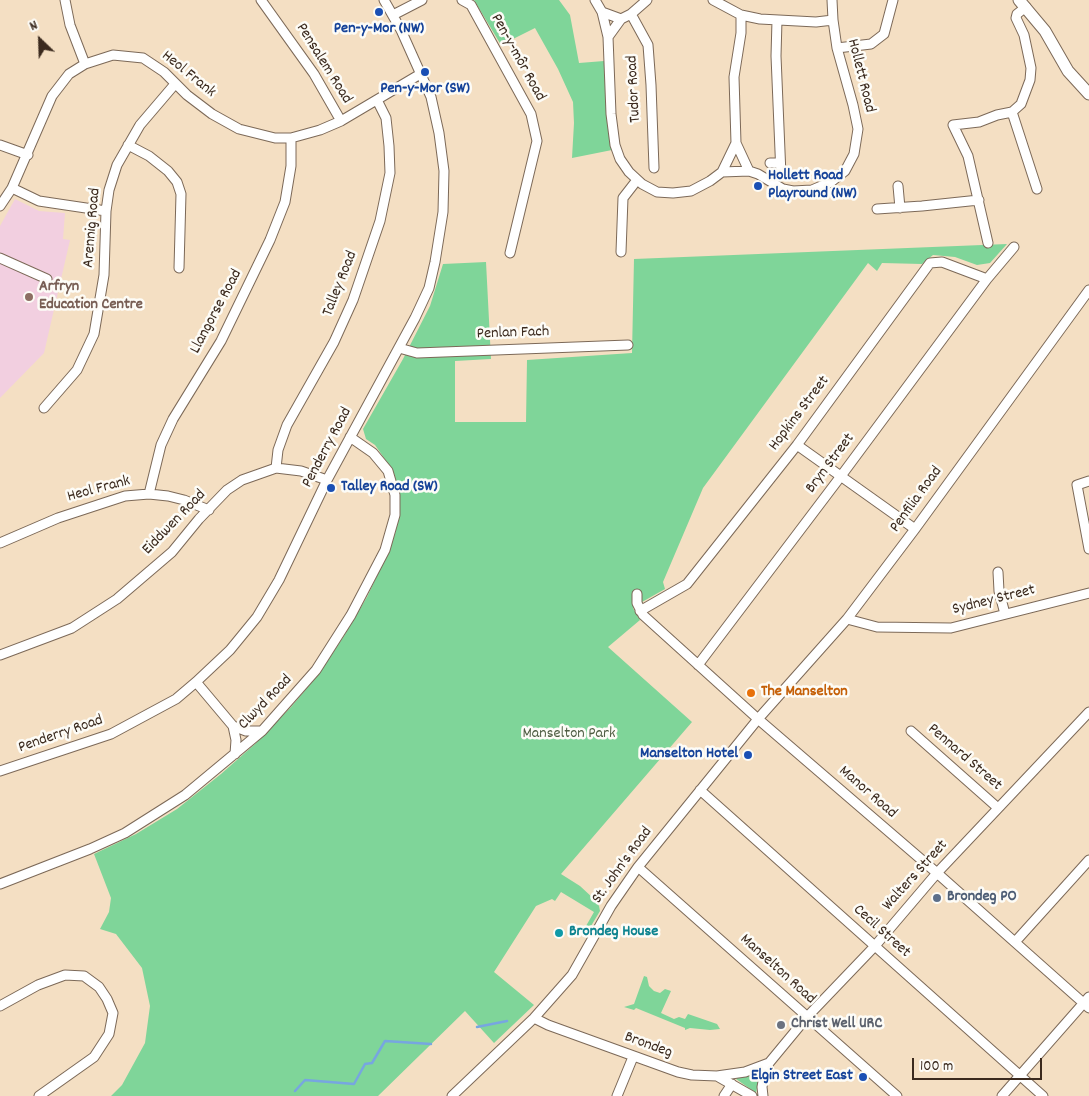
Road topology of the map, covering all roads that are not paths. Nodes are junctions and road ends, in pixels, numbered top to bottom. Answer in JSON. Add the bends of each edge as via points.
{"nodes":[{"id":1,"x":65,"y":0,"type":"edge"},
{"id":2,"x":261,"y":0,"type":"edge"},
{"id":3,"x":384,"y":0,"type":"edge"},
{"id":4,"x":422,"y":0,"type":"edge"},
{"id":5,"x":462,"y":0,"type":"edge"},
{"id":6,"x":595,"y":0,"type":"edge"},
{"id":7,"x":647,"y":0,"type":"edge"},
{"id":8,"x":712,"y":0,"type":"edge"},
{"id":9,"x":832,"y":0,"type":"edge"},
{"id":10,"x":893,"y":0,"type":"edge"},
{"id":11,"x":1023,"y":4,"type":"edge"},
{"id":12,"x":634,"y":7,"type":"edge"},
{"id":13,"x":602,"y":12,"type":"junction"},
{"id":14,"x":741,"y":15,"type":"junction"},
{"id":15,"x":393,"y":16,"type":"junction"},
{"id":16,"x":621,"y":19,"type":"junction"},
{"id":17,"x":777,"y":20,"type":"junction"},
{"id":18,"x":833,"y":20,"type":"junction"},
{"id":19,"x":608,"y":37,"type":"junction"},
{"id":20,"x":837,"y":48,"type":"junction"},
{"id":21,"x":85,"y":64,"type":"junction"},
{"id":22,"x":422,"y":74,"type":"junction"},
{"id":23,"x":175,"y":84,"type":"junction"},
{"id":24,"x":1089,"y":94,"type":"edge"},
{"id":25,"x":377,"y":100,"type":"junction"},
{"id":26,"x":1012,"y":112,"type":"junction"},
{"id":27,"x":341,"y":121,"type":"junction"},
{"id":28,"x":291,"y":138,"type":"junction"},
{"id":29,"x":736,"y":143,"type":"junction"},
{"id":30,"x":128,"y":144,"type":"junction"},
{"id":31,"x":0,"y":145,"type":"edge"},
{"id":32,"x":28,"y":155,"type":"junction"},
{"id":33,"x":780,"y":163,"type":"junction"},
{"id":34,"x":770,"y":164,"type":"dead end"},
{"id":35,"x":654,"y":168,"type":"dead end"},
{"id":36,"x":749,"y":171,"type":"junction"},
{"id":37,"x":722,"y":172,"type":"junction"},
{"id":38,"x":781,"y":175,"type":"dead end"},
{"id":39,"x":637,"y":180,"type":"junction"},
{"id":40,"x":898,"y":186,"type":"dead end"},
{"id":41,"x":12,"y":188,"type":"junction"},
{"id":42,"x":1037,"y":189,"type":"dead end"},
{"id":43,"x":979,"y":200,"type":"junction"},
{"id":44,"x":0,"y":206,"type":"edge"},
{"id":45,"x":900,"y":208,"type":"junction"},
{"id":46,"x":877,"y":209,"type":"dead end"},
{"id":47,"x":106,"y":211,"type":"junction"},
{"id":48,"x":988,"y":243,"type":"dead end"},
{"id":49,"x":1014,"y":247,"type":"dead end"},
{"id":50,"x":621,"y":252,"type":"dead end"},
{"id":51,"x":510,"y":253,"type":"dead end"},
{"id":52,"x":0,"y":258,"type":"edge"},
{"id":53,"x":179,"y":268,"type":"dead end"},
{"id":54,"x":47,"y":279,"type":"dead end"},
{"id":55,"x":987,"y":279,"type":"junction"},
{"id":56,"x":1089,"y":290,"type":"edge"},
{"id":57,"x":628,"y":345,"type":"dead end"},
{"id":58,"x":399,"y":348,"type":"junction"},
{"id":59,"x":44,"y":408,"type":"dead end"},
{"id":60,"x":350,"y":437,"type":"junction"},
{"id":61,"x":797,"y":445,"type":"junction"},
{"id":62,"x":276,"y":468,"type":"junction"},
{"id":63,"x":841,"y":476,"type":"junction"},
{"id":64,"x":328,"y":480,"type":"junction"},
{"id":65,"x":1089,"y":481,"type":"edge"},
{"id":66,"x":149,"y":494,"type":"junction"},
{"id":67,"x":209,"y":510,"type":"junction"},
{"id":68,"x":915,"y":529,"type":"junction"},
{"id":69,"x":0,"y":543,"type":"edge"},
{"id":70,"x":1089,"y":549,"type":"edge"},
{"id":71,"x":998,"y":572,"type":"dead end"},
{"id":72,"x":1089,"y":593,"type":"edge"},
{"id":73,"x":637,"y":594,"type":"dead end"},
{"id":74,"x":640,"y":611,"type":"junction"},
{"id":75,"x":1005,"y":614,"type":"junction"},
{"id":76,"x":847,"y":620,"type":"junction"},
{"id":77,"x":0,"y":655,"type":"edge"},
{"id":78,"x":698,"y":665,"type":"junction"},
{"id":79,"x":196,"y":682,"type":"junction"},
{"id":80,"x":1089,"y":712,"type":"edge"},
{"id":81,"x":758,"y":719,"type":"junction"},
{"id":82,"x":233,"y":726,"type":"junction"},
{"id":83,"x":911,"y":730,"type":"dead end"},
{"id":84,"x":262,"y":731,"type":"junction"},
{"id":85,"x":236,"y":754,"type":"junction"},
{"id":86,"x":0,"y":771,"type":"edge"},
{"id":87,"x":700,"y":790,"type":"junction"},
{"id":88,"x":998,"y":808,"type":"junction"},
{"id":89,"x":1089,"y":860,"type":"edge"},
{"id":90,"x":638,"y":867,"type":"junction"},
{"id":91,"x":937,"y":873,"type":"junction"},
{"id":92,"x":0,"y":884,"type":"edge"},
{"id":93,"x":1015,"y":942,"type":"junction"},
{"id":94,"x":874,"y":947,"type":"junction"},
{"id":95,"x":1087,"y":1003,"type":"edge"},
{"id":96,"x":0,"y":1006,"type":"edge"},
{"id":97,"x":534,"y":1018,"type":"junction"},
{"id":98,"x":808,"y":1018,"type":"junction"},
{"id":99,"x":633,"y":1057,"type":"junction"},
{"id":100,"x":768,"y":1063,"type":"junction"},
{"id":101,"x":717,"y":1076,"type":"junction"},
{"id":102,"x":1020,"y":1076,"type":"junction"},
{"id":103,"x":732,"y":1084,"type":"junction"},
{"id":104,"x":39,"y":1096,"type":"edge"},
{"id":105,"x":452,"y":1096,"type":"edge"},
{"id":106,"x":617,"y":1096,"type":"edge"},
{"id":107,"x":724,"y":1096,"type":"edge"},
{"id":108,"x":752,"y":1096,"type":"edge"},
{"id":109,"x":763,"y":1096,"type":"edge"},
{"id":110,"x":897,"y":1096,"type":"edge"},
{"id":111,"x":1002,"y":1096,"type":"edge"},
{"id":112,"x":1043,"y":1096,"type":"edge"}],
"edges":[{"from":1,"to":21,"type":"street","via":[[70,25]]},
{"from":2,"to":27,"type":"street","name":"Pensalem Road","via":[[314,74]]},
{"from":3,"to":15,"type":"street","name":"Penderry Road"},
{"from":4,"to":15,"type":"street"},
{"from":5,"to":51,"type":"street","name":"Pen-y-môr Road","via":[[471,6],[531,114],[537,141]]},
{"from":6,"to":13,"type":"street"},
{"from":7,"to":12,"type":"street"},
{"from":8,"to":14,"type":"street"},
{"from":9,"to":18,"type":"street","name":"Hollett Road"},
{"from":10,"to":20,"type":"street","via":[[884,34],[871,44]]},
{"from":11,"to":24,"type":"main road","via":[[1045,31],[1068,71]]},
{"from":11,"to":26,"type":"street","via":[[1016,18],[1024,34],[1031,68],[1030,80],[1021,104]]},
{"from":12,"to":16,"type":"street"},
{"from":12,"to":35,"type":"street","name":"Tudor Road","via":[[648,45]]},
{"from":13,"to":16,"type":"street"},
{"from":13,"to":19,"type":"street"},
{"from":14,"to":17,"type":"street"},
{"from":14,"to":29,"type":"street","via":[[734,77]]},
{"from":15,"to":22,"type":"street","name":"Penderry Road"},
{"from":16,"to":19,"type":"street"},
{"from":17,"to":18,"type":"street"},
{"from":17,"to":33,"type":"street"},
{"from":18,"to":20,"type":"street","name":"Hollett Road"},
{"from":19,"to":39,"type":"street","via":[[615,145],[620,159]]},
{"from":20,"to":36,"type":"street","name":"Hollett Road","via":[[858,129],[854,154],[845,171],[831,182],[812,190],[793,192]]},
{"from":21,"to":23,"type":"street","name":"Heol Frank","via":[[113,55],[143,58]]},
{"from":21,"to":32,"type":"street","name":"Heol Frank","via":[[69,74],[52,96]]},
{"from":22,"to":25,"type":"street","name":"Heol Frank"},
{"from":22,"to":58,"type":"street","name":"Penderry Road","via":[[439,133],[444,171],[443,212],[429,288]]},
{"from":23,"to":28,"type":"street","name":"Heol Frank","via":[[212,114],[239,129],[275,138]]},
{"from":23,"to":30,"type":"street","name":"Arennig Road"},
{"from":25,"to":27,"type":"street","name":"Heol Frank"},
{"from":25,"to":62,"type":"street","name":"Talley Road","via":[[386,118],[390,173],[380,220],[334,342],[287,425],[278,450]]},
{"from":26,"to":42,"type":"street"},
{"from":26,"to":43,"type":"street","via":[[979,122],[953,125],[968,156]]},
{"from":27,"to":28,"type":"street","name":"Heol Frank"},
{"from":28,"to":66,"type":"street","name":"Llangorse Road","via":[[291,166],[285,202],[270,240],[221,341],[173,419],[161,445]]},
{"from":29,"to":36,"type":"street"},
{"from":29,"to":37,"type":"street"},
{"from":30,"to":47,"type":"street","name":"Arennig Road","via":[[109,190]]},
{"from":30,"to":53,"type":"street","via":[[168,172],[181,194]]},
{"from":31,"to":32,"type":"street"},
{"from":32,"to":41,"type":"street","name":"Heol Frank"},
{"from":33,"to":34,"type":"street"},
{"from":33,"to":38,"type":"street"},
{"from":36,"to":37,"type":"street","name":"Hollett Road"},
{"from":37,"to":39,"type":"street","via":[[692,191],[673,193],[657,192]]},
{"from":39,"to":50,"type":"street","via":[[623,198]]},
{"from":40,"to":45,"type":"street"},
{"from":41,"to":44,"type":"street","name":"Heol Frank"},
{"from":41,"to":47,"type":"street","via":[[39,201]]},
{"from":43,"to":45,"type":"street"},
{"from":43,"to":48,"type":"street"},
{"from":45,"to":46,"type":"street"},
{"from":47,"to":59,"type":"street","name":"Arennig Road","via":[[104,275],[94,334],[77,370]]},
{"from":49,"to":55,"type":"street","name":"Bryn Street"},
{"from":52,"to":54,"type":"street"},
{"from":55,"to":61,"type":"street","name":"Hopkins Street","via":[[942,262],[930,263]]},
{"from":55,"to":63,"type":"street","name":"Bryn Street"},
{"from":56,"to":68,"type":"street","name":"Penfilia Road"},
{"from":57,"to":58,"type":"street","name":"Penlan Fach","via":[[417,353]]},
{"from":58,"to":60,"type":"street","name":"Penderry Road"},
{"from":60,"to":64,"type":"street","name":"Penderry Road"},
{"from":60,"to":84,"type":"street","name":"Clwyd Road","via":[[373,453],[388,471],[395,495],[395,515],[385,550],[351,615],[316,670]]},
{"from":61,"to":63,"type":"street"},
{"from":61,"to":74,"type":"street","name":"Hopkins Street","via":[[687,584]]},
{"from":62,"to":64,"type":"street","name":"Eiddwen Road","via":[[301,471]]},
{"from":62,"to":67,"type":"street","name":"Eiddwen Road","via":[[242,480],[227,490]]},
{"from":63,"to":68,"type":"street"},
{"from":63,"to":78,"type":"street","name":"Bryn Street"},
{"from":64,"to":79,"type":"street","name":"Penderry Road","via":[[279,580],[257,617],[230,650]]},
{"from":65,"to":70,"type":"street","via":[[1077,485]]},
{"from":66,"to":67,"type":"street","name":"Heol Frank","via":[[184,500]]},
{"from":66,"to":69,"type":"street","name":"Heol Frank","via":[[126,496],[96,505]]},
{"from":67,"to":77,"type":"street","name":"Eiddwen Road","via":[[172,552],[117,599],[72,628]]},
{"from":68,"to":76,"type":"street","name":"Penfilia Road"},
{"from":71,"to":75,"type":"street","via":[[998,591]]},
{"from":72,"to":75,"type":"street","name":"Sydney Street"},
{"from":73,"to":74,"type":"street"},
{"from":74,"to":78,"type":"street","name":"Manor Road"},
{"from":75,"to":76,"type":"street","name":"Sydney Street","via":[[951,628],[877,627]]},
{"from":76,"to":81,"type":"street","name":"Penfilia Road"},
{"from":78,"to":81,"type":"street","name":"Manor Road"},
{"from":79,"to":82,"type":"street"},
{"from":79,"to":86,"type":"street","name":"Penderry Road","via":[[176,699],[112,734]]},
{"from":80,"to":88,"type":"street","name":"Walters Street"},
{"from":81,"to":87,"type":"street","name":"St. John's Road"},
{"from":81,"to":91,"type":"street","name":"Manor Road"},
{"from":82,"to":84,"type":"street","via":[[246,731]]},
{"from":82,"to":85,"type":"street"},
{"from":83,"to":88,"type":"street","name":"Pennard Street"},
{"from":84,"to":85,"type":"street","name":"Clwyd Road"},
{"from":85,"to":92,"type":"street","name":"Clwyd Road","via":[[185,795],[124,833]]},
{"from":87,"to":90,"type":"street","name":"St. John's Road"},
{"from":87,"to":94,"type":"street","name":"Cecil Street"},
{"from":88,"to":91,"type":"street","name":"Walters Street"},
{"from":89,"to":93,"type":"street"},
{"from":90,"to":97,"type":"street","name":"St. John's Road","via":[[611,906],[572,974]]},
{"from":90,"to":98,"type":"street","name":"Manselton Road"},
{"from":91,"to":93,"type":"street","name":"Manor Road"},
{"from":91,"to":94,"type":"street","name":"Walters Street"},
{"from":93,"to":95,"type":"street","name":"Manor Road"},
{"from":94,"to":98,"type":"street","name":"Walters Street"},
{"from":94,"to":102,"type":"street","name":"Cecil Street"},
{"from":95,"to":102,"type":"street"},
{"from":96,"to":104,"type":"street","via":[[65,975],[84,976],[107,998],[113,1013],[109,1034],[94,1057]]},
{"from":97,"to":99,"type":"street","name":"Brondeg"},
{"from":97,"to":105,"type":"street","name":"St. John's Road"},
{"from":98,"to":100,"type":"street","name":"Walters Street"},
{"from":98,"to":110,"type":"street","name":"Manselton Road"},
{"from":99,"to":101,"type":"street","name":"Brondeg","via":[[678,1072]]},
{"from":99,"to":106,"type":"street"},
{"from":100,"to":101,"type":"street","name":"Walters Street","via":[[745,1072]]},
{"from":100,"to":109,"type":"street"},
{"from":101,"to":103,"type":"street","name":"Brondeg"},
{"from":102,"to":111,"type":"street"},
{"from":102,"to":112,"type":"street","name":"Cecil Street"},
{"from":103,"to":107,"type":"street"},
{"from":103,"to":108,"type":"street","name":"Brondeg"}]}
